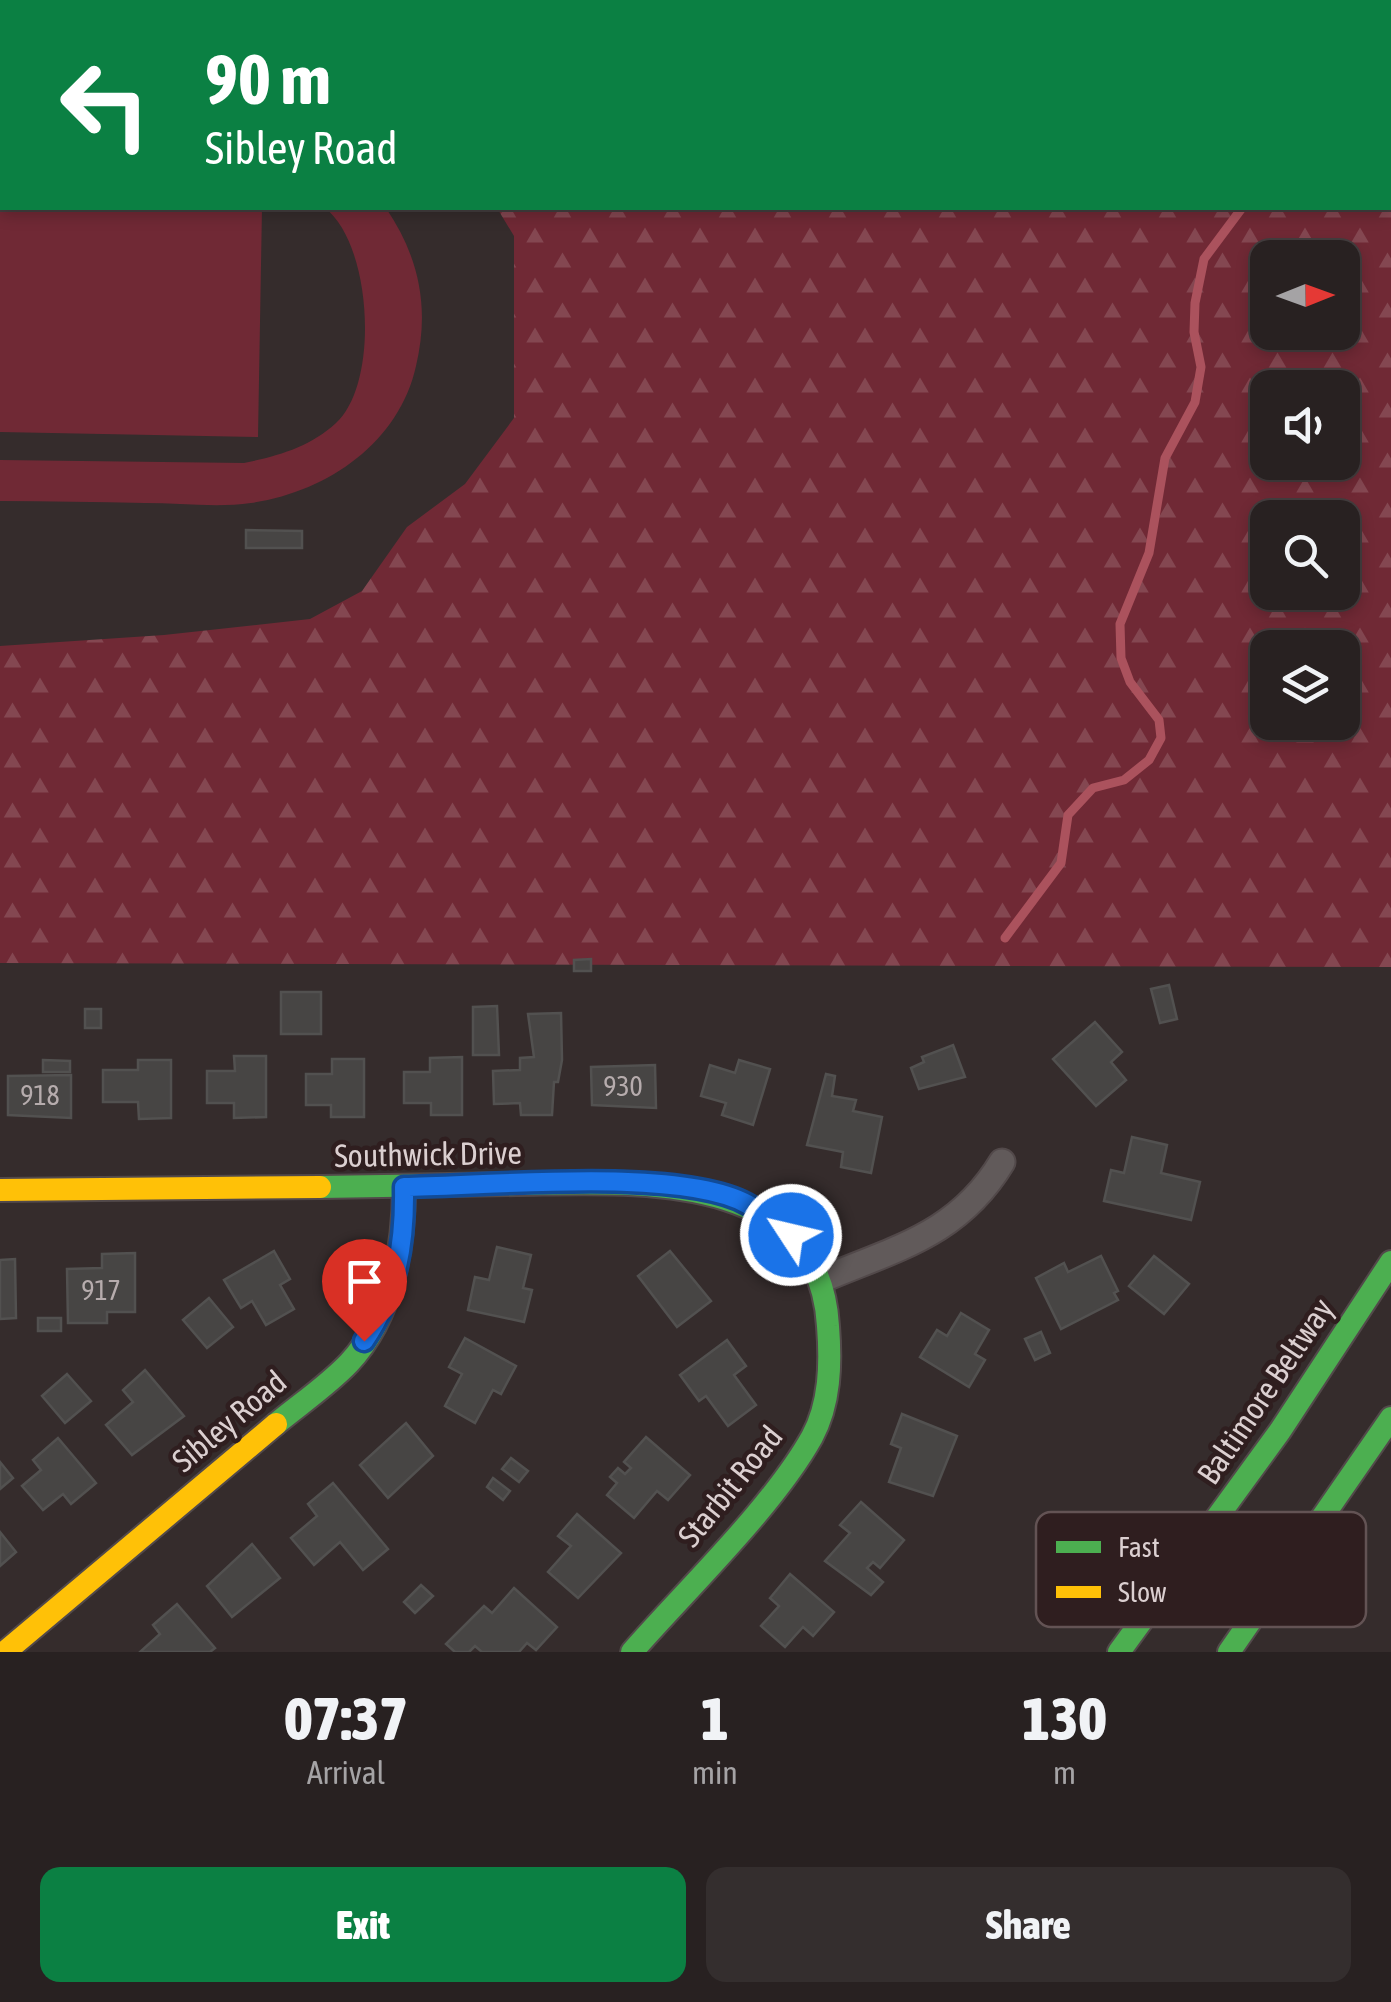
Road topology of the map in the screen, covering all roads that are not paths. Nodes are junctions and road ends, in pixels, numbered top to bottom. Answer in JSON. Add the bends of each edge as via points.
{"nodes":[{"id":1,"x":1002,"y":1162,"type":"dead end"},
{"id":2,"x":404,"y":1187,"type":"junction"},
{"id":3,"x":0,"y":1190,"type":"edge"},
{"id":4,"x":1391,"y":1262,"type":"edge"},
{"id":5,"x":821,"y":1280,"type":"junction"},
{"id":6,"x":1391,"y":1418,"type":"edge"},
{"id":7,"x":1221,"y":1512,"type":"edge"},
{"id":8,"x":1326,"y":1512,"type":"edge"},
{"id":9,"x":1137,"y":1627,"type":"edge"},
{"id":10,"x":1247,"y":1627,"type":"edge"},
{"id":11,"x":5,"y":1652,"type":"edge"},
{"id":12,"x":632,"y":1652,"type":"edge"},
{"id":13,"x":1119,"y":1652,"type":"edge"},
{"id":14,"x":1230,"y":1652,"type":"edge"}],
"edges":[{"from":1,"to":5,"type":"street","via":[[962,1214]]},
{"from":2,"to":3,"type":"main road","name":"Southwick Drive"},
{"from":2,"to":5,"type":"main road","name":"Southwick Drive","via":[[658,1183],[703,1190],[746,1203],[791,1235]]},
{"from":2,"to":11,"type":"main road","name":"Sibley Road","via":[[398,1274],[350,1362]]},
{"from":4,"to":7,"type":"main road","name":"Baltimore Beltway"},
{"from":5,"to":12,"type":"main road","name":"Starbit Road","via":[[829,1379],[815,1432],[791,1471]]},
{"from":6,"to":8,"type":"main road"},
{"from":9,"to":13,"type":"main road","name":"Baltimore Beltway"},
{"from":10,"to":14,"type":"main road"}]}
